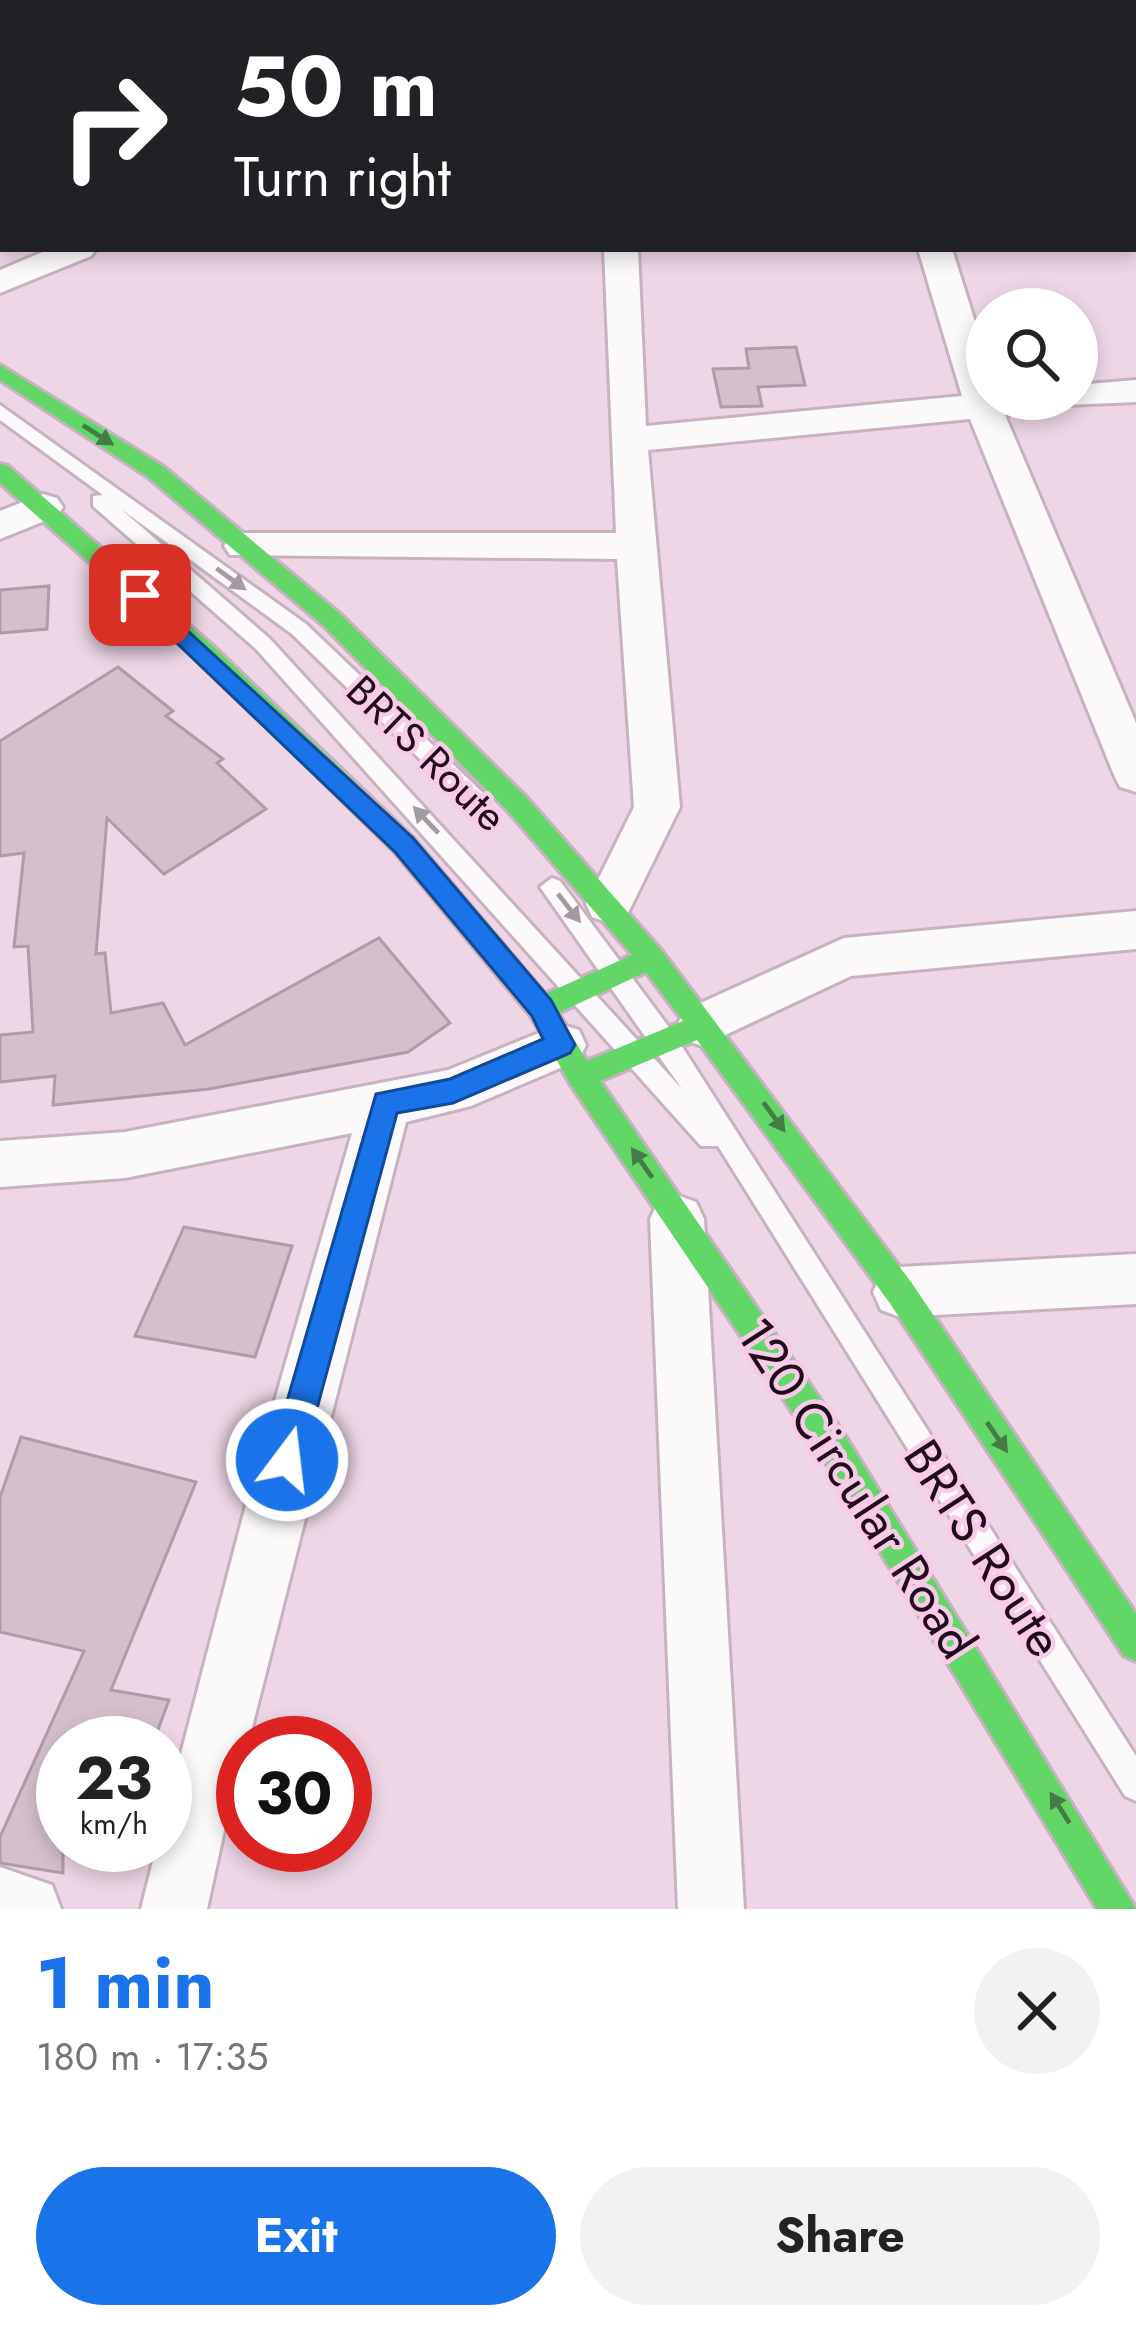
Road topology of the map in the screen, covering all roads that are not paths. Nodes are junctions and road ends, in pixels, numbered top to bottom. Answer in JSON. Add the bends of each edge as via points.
{"nodes":[{"id":1,"x":72,"y":252,"type":"edge"},
{"id":2,"x":621,"y":252,"type":"edge"},
{"id":3,"x":936,"y":252,"type":"edge"},
{"id":4,"x":0,"y":283,"type":"edge"},
{"id":5,"x":966,"y":350,"type":"edge"},
{"id":6,"x":0,"y":371,"type":"edge"},
{"id":7,"x":1136,"y":391,"type":"edge"},
{"id":8,"x":1098,"y":395,"type":"edge"},
{"id":9,"x":966,"y":408,"type":"edge"},
{"id":10,"x":0,"y":412,"type":"edge"},
{"id":11,"x":989,"y":420,"type":"edge"},
{"id":12,"x":628,"y":440,"type":"junction"},
{"id":13,"x":0,"y":471,"type":"edge"},
{"id":14,"x":43,"y":508,"type":"junction"},
{"id":15,"x":0,"y":526,"type":"edge"},
{"id":16,"x":244,"y":546,"type":"junction"},
{"id":17,"x":637,"y":546,"type":"junction"},
{"id":18,"x":1136,"y":775,"type":"edge"},
{"id":19,"x":496,"y":820,"type":"dead end"},
{"id":20,"x":539,"y":871,"type":"dead end"},
{"id":21,"x":609,"y":904,"type":"junction"},
{"id":22,"x":1136,"y":930,"type":"edge"},
{"id":23,"x":650,"y":958,"type":"junction"},
{"id":24,"x":619,"y":972,"type":"junction"},
{"id":25,"x":580,"y":991,"type":"junction"},
{"id":26,"x":684,"y":1033,"type":"junction"},
{"id":27,"x":561,"y":1043,"type":"junction"},
{"id":28,"x":636,"y":1053,"type":"junction"},
{"id":29,"x":386,"y":1102,"type":"junction"},
{"id":30,"x":0,"y":1164,"type":"edge"},
{"id":31,"x":755,"y":1189,"type":"junction"},
{"id":32,"x":677,"y":1214,"type":"junction"},
{"id":33,"x":1136,"y":1279,"type":"edge"},
{"id":34,"x":900,"y":1292,"type":"junction"},
{"id":35,"x":1136,"y":1644,"type":"edge"},
{"id":36,"x":1136,"y":1785,"type":"edge"},
{"id":37,"x":0,"y":1900,"type":"edge"},
{"id":38,"x":28,"y":1909,"type":"edge"},
{"id":39,"x":173,"y":1909,"type":"edge"},
{"id":40,"x":711,"y":1909,"type":"edge"},
{"id":41,"x":1118,"y":1909,"type":"edge"}],
"edges":[{"from":1,"to":4,"type":"street"},
{"from":2,"to":12,"type":"street"},
{"from":3,"to":5,"type":"street"},
{"from":6,"to":16,"type":"main road","one_way":true,"via":[[156,472]]},
{"from":7,"to":8,"type":"street"},
{"from":9,"to":12,"type":"street"},
{"from":10,"to":19,"type":"lane","name":"BRTS Route","one_way":true,"via":[[299,628]]},
{"from":25,"to":10,"type":"lane","name":"BRTS Route","one_way":true,"via":[[262,644]]},
{"from":11,"to":18,"type":"street"},
{"from":12,"to":17,"type":"street"},
{"from":13,"to":14,"type":"main road","name":"120 Circular Road"},
{"from":14,"to":15,"type":"street"},
{"from":14,"to":27,"type":"main road","name":"120 Circular Road","via":[[404,845]]},
{"from":16,"to":17,"type":"street"},
{"from":16,"to":21,"type":"main road","via":[[332,620]]},
{"from":17,"to":21,"type":"street","via":[[657,807]]},
{"from":20,"to":24,"type":"lane","name":"BRTS Route","one_way":true},
{"from":21,"to":23,"type":"main road"},
{"from":22,"to":26,"type":"street","via":[[844,957]]},
{"from":23,"to":24,"type":"main road"},
{"from":23,"to":26,"type":"main road"},
{"from":24,"to":25,"type":"main road"},
{"from":24,"to":26,"type":"lane","name":"BRTS Route"},
{"from":25,"to":27,"type":"main road"},
{"from":25,"to":28,"type":"lane","name":"BRTS Route"},
{"from":26,"to":28,"type":"main road"},
{"from":26,"to":31,"type":"lane","name":"BRTS Route"},
{"from":26,"to":34,"type":"main road","one_way":true},
{"from":27,"to":28,"type":"main road"},
{"from":27,"to":29,"type":"street","via":[[453,1091]]},
{"from":32,"to":27,"type":"main road","name":"120 Circular Road","one_way":true},
{"from":28,"to":31,"type":"lane","name":"BRTS Route"},
{"from":29,"to":30,"type":"street","via":[[125,1155]]},
{"from":29,"to":39,"type":"street"},
{"from":31,"to":36,"type":"lane","name":"BRTS Route"},
{"from":32,"to":40,"type":"street"},
{"from":41,"to":32,"type":"main road","name":"120 Circular Road","one_way":true,"via":[[833,1444]]},
{"from":33,"to":34,"type":"street"},
{"from":34,"to":35,"type":"main road","one_way":true},
{"from":37,"to":38,"type":"street"}]}
